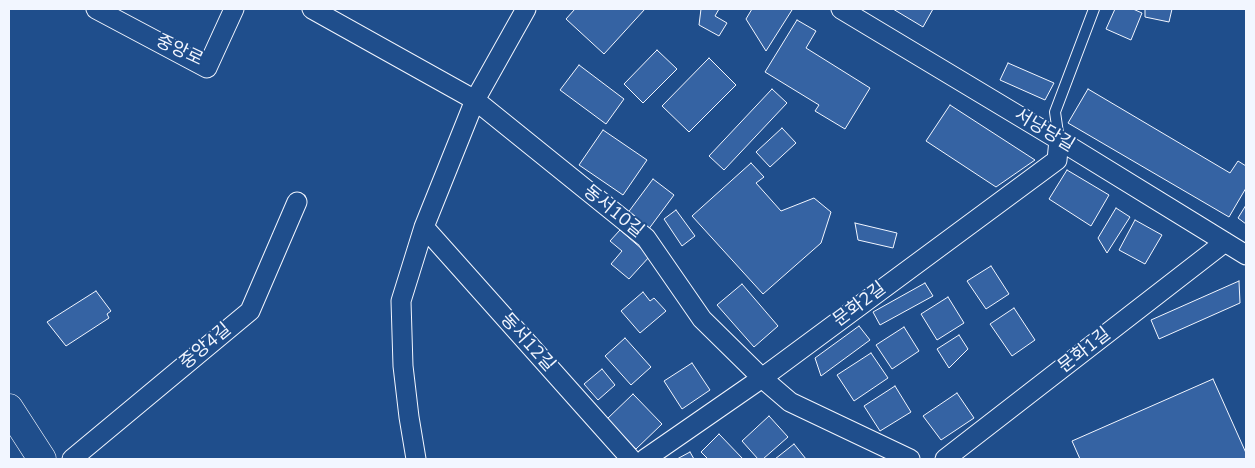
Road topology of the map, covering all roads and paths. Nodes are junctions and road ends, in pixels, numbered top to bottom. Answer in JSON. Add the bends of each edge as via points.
{"nodes":[{"id":1,"x":96,"y":9,"type":"edge"},
{"id":2,"x":234,"y":9,"type":"edge"},
{"id":3,"x":312,"y":9,"type":"edge"},
{"id":4,"x":526,"y":9,"type":"edge"},
{"id":5,"x":841,"y":9,"type":"edge"},
{"id":6,"x":1094,"y":9,"type":"edge"},
{"id":7,"x":475,"y":100,"type":"junction"},
{"id":8,"x":1059,"y":140,"type":"junction"},
{"id":9,"x":297,"y":202,"type":"dead end"},
{"id":10,"x":424,"y":227,"type":"junction"},
{"id":11,"x":1225,"y":242,"type":"junction"},
{"id":12,"x":1246,"y":255,"type":"edge"},
{"id":13,"x":762,"y":378,"type":"junction"},
{"id":14,"x":9,"y":408,"type":"edge"},
{"id":15,"x":36,"y":457,"type":"edge"},
{"id":16,"x":72,"y":459,"type":"edge"},
{"id":17,"x":416,"y":459,"type":"edge"},
{"id":18,"x":631,"y":459,"type":"edge"},
{"id":19,"x":645,"y":459,"type":"edge"},
{"id":20,"x":910,"y":459,"type":"edge"},
{"id":21,"x":945,"y":459,"type":"edge"}],
"edges":[{"from":1,"to":2,"type":"street","name":"중앙로","via":[[207,68]]},
{"from":3,"to":7,"type":"street","name":"동서10길"},
{"from":4,"to":7,"type":"street"},
{"from":5,"to":8,"type":"street","name":"서낭당길"},
{"from":6,"to":8,"type":"lane","via":[[1056,112]]},
{"from":7,"to":10,"type":"street"},
{"from":7,"to":13,"type":"street","name":"동서10길","via":[[646,238],[702,319]]},
{"from":8,"to":11,"type":"street","name":"서낭당길"},
{"from":8,"to":13,"type":"street","name":"문화2길","via":[[1057,160]]},
{"from":9,"to":16,"type":"street","name":"중앙4길","via":[[250,311]]},
{"from":10,"to":17,"type":"street","via":[[401,301],[403,366]]},
{"from":10,"to":18,"type":"street","name":"동서12길"},
{"from":11,"to":12,"type":"street","name":"서낭당길"},
{"from":11,"to":21,"type":"street","name":"문화1길"},
{"from":13,"to":19,"type":"street","name":"문화2길"},
{"from":13,"to":20,"type":"street","name":"동서10길","via":[[790,402]]},
{"from":14,"to":15,"type":"street"}]}
